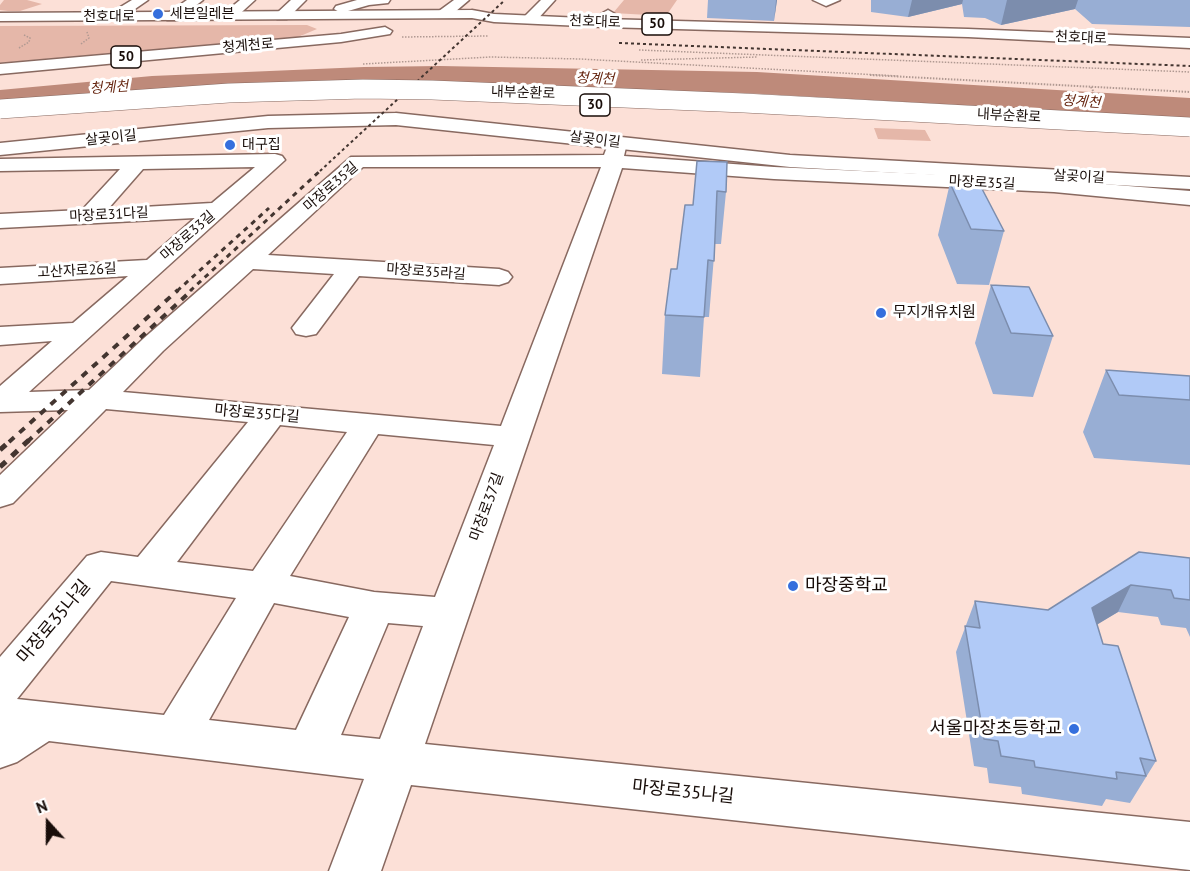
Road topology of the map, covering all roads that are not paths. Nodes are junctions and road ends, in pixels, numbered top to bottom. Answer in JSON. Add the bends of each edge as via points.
{"nodes":[{"id":1,"x":141,"y":0,"type":"edge"},
{"id":2,"x":196,"y":0,"type":"edge"},
{"id":3,"x":248,"y":0,"type":"edge"},
{"id":4,"x":299,"y":0,"type":"edge"},
{"id":5,"x":383,"y":0,"type":"edge"},
{"id":6,"x":462,"y":0,"type":"edge"},
{"id":7,"x":548,"y":0,"type":"edge"},
{"id":8,"x":826,"y":1,"type":"edge"},
{"id":9,"x":341,"y":8,"type":"edge"},
{"id":10,"x":444,"y":14,"type":"junction"},
{"id":11,"x":282,"y":16,"type":"junction"},
{"id":12,"x":114,"y":17,"type":"junction"},
{"id":13,"x":172,"y":17,"type":"junction"},
{"id":14,"x":228,"y":17,"type":"junction"},
{"id":15,"x":0,"y":18,"type":"edge"},
{"id":16,"x":494,"y":18,"type":"junction"},
{"id":17,"x":0,"y":23,"type":"edge"},
{"id":18,"x":319,"y":23,"type":"junction"},
{"id":19,"x":416,"y":24,"type":"junction"},
{"id":20,"x":533,"y":25,"type":"junction"},
{"id":21,"x":821,"y":28,"type":"junction"},
{"id":22,"x":492,"y":35,"type":"road end"},
{"id":23,"x":397,"y":37,"type":"road end"},
{"id":24,"x":1190,"y":41,"type":"edge"},
{"id":25,"x":1107,"y":43,"type":"junction"},
{"id":26,"x":252,"y":46,"type":"junction"},
{"id":27,"x":1190,"y":50,"type":"edge"},
{"id":28,"x":1190,"y":55,"type":"edge"},
{"id":29,"x":0,"y":69,"type":"edge"},
{"id":30,"x":0,"y":109,"type":"edge"},
{"id":31,"x":0,"y":116,"type":"edge"},
{"id":32,"x":1190,"y":127,"type":"edge"},
{"id":33,"x":1190,"y":134,"type":"edge"},
{"id":34,"x":130,"y":136,"type":"junction"},
{"id":35,"x":0,"y":149,"type":"edge"},
{"id":36,"x":615,"y":152,"type":"junction"},
{"id":37,"x":139,"y":161,"type":"junction"},
{"id":38,"x":103,"y":162,"type":"junction"},
{"id":39,"x":0,"y":165,"type":"edge"},
{"id":40,"x":768,"y":166,"type":"junction"},
{"id":41,"x":1190,"y":183,"type":"edge"},
{"id":42,"x":1190,"y":198,"type":"edge"},
{"id":43,"x":218,"y":210,"type":"junction"},
{"id":44,"x":89,"y":216,"type":"junction"},
{"id":45,"x":0,"y":221,"type":"edge"},
{"id":46,"x":248,"y":261,"type":"junction"},
{"id":47,"x":153,"y":267,"type":"junction"},
{"id":48,"x":352,"y":268,"type":"junction"},
{"id":49,"x":0,"y":276,"type":"edge"},
{"id":50,"x":499,"y":277,"type":"dead end"},
{"id":51,"x":306,"y":328,"type":"dead end"},
{"id":52,"x":81,"y":331,"type":"junction"},
{"id":53,"x":0,"y":336,"type":"edge"},
{"id":54,"x":98,"y":399,"type":"junction"},
{"id":55,"x":0,"y":402,"type":"edge"},
{"id":56,"x":271,"y":415,"type":"junction"},
{"id":57,"x":368,"y":424,"type":"junction"},
{"id":58,"x":513,"y":437,"type":"junction"},
{"id":59,"x":0,"y":495,"type":"edge"},
{"id":60,"x":147,"y":572,"type":"junction"},
{"id":61,"x":262,"y":587,"type":"junction"},
{"id":62,"x":374,"y":607,"type":"junction"},
{"id":63,"x":448,"y":613,"type":"junction"},
{"id":64,"x":0,"y":688,"type":"edge"},
{"id":65,"x":21,"y":718,"type":"edge"},
{"id":66,"x":176,"y":736,"type":"junction"},
{"id":67,"x":0,"y":748,"type":"edge"},
{"id":68,"x":310,"y":752,"type":"junction"},
{"id":69,"x":394,"y":762,"type":"junction"},
{"id":70,"x":1190,"y":846,"type":"edge"},
{"id":71,"x":356,"y":871,"type":"edge"}],
"edges":[{"from":1,"to":12,"type":"main road"},
{"from":2,"to":13,"type":"main road"},
{"from":3,"to":14,"type":"main road"},
{"from":4,"to":11,"type":"main road"},
{"from":5,"to":9,"type":"main road"},
{"from":6,"to":10,"type":"main road"},
{"from":7,"to":20,"type":"main road"},
{"from":8,"to":21,"type":"main road"},
{"from":9,"to":10,"type":"main road","name":"천호대로"},
{"from":9,"to":11,"type":"main road","name":"천호대로"},
{"from":10,"to":16,"type":"main road","name":"천호대로"},
{"from":11,"to":14,"type":"main road","name":"천호대로"},
{"from":12,"to":13,"type":"main road","name":"천호대로"},
{"from":12,"to":15,"type":"main road","name":"천호대로"},
{"from":13,"to":14,"type":"main road","name":"천호대로"},
{"from":16,"to":19,"type":"main road","name":"청계천로","via":[[459,17]]},
{"from":16,"to":20,"type":"main road","name":"천호대로","number":"50"},
{"from":17,"to":18,"type":"main road","name":"천호대로"},
{"from":18,"to":19,"type":"main road","name":"천호대로"},
{"from":18,"to":26,"type":"main road","via":[[330,26],[319,36]]},
{"from":19,"to":20,"type":"main road","name":"천호대로"},
{"from":19,"to":26,"type":"main road","name":"청계천로","number":"50","via":[[342,38]]},
{"from":20,"to":21,"type":"main road","name":"천호대로","number":"50","via":[[606,18]]},
{"from":20,"to":22,"type":"main road"},
{"from":20,"to":25,"type":"main road","name":"천호대로","via":[[860,41]]},
{"from":21,"to":25,"type":"main road","name":"천호대로","number":"50"},
{"from":23,"to":26,"type":"main road"},
{"from":24,"to":25,"type":"main road","name":"천호대로","number":"50"},
{"from":25,"to":27,"type":"main road","name":"천호대로"},
{"from":25,"to":28,"type":"main road"},
{"from":26,"to":29,"type":"main road","name":"청계천로","number":"50"},
{"from":30,"to":32,"type":"main road","name":"내부순환로","number":"30","bridge":true,"via":[[239,92],[432,90]]},
{"from":31,"to":33,"type":"main road","name":"내부순환로","number":"30","via":[[233,100],[435,98]]},
{"from":34,"to":35,"type":"main road","name":"살곶이길"},
{"from":34,"to":36,"type":"main road","name":"살곶이길","via":[[268,122],[396,118],[489,127]]},
{"from":34,"to":38,"type":"main road","via":[[131,150]]},
{"from":36,"to":40,"type":"main road","name":"마장로35길"},
{"from":36,"to":46,"type":"main road","name":"마장로35길","via":[[358,161]]},
{"from":36,"to":58,"type":"main road","name":"마장로37길"},
{"from":37,"to":38,"type":"main road","name":"마장로33길"},
{"from":37,"to":43,"type":"main road","name":"마장로33길","via":[[275,160]]},
{"from":37,"to":44,"type":"main road"},
{"from":38,"to":39,"type":"main road","name":"마장로33길"},
{"from":40,"to":41,"type":"main road","name":"살곶이길"},
{"from":40,"to":42,"type":"main road","name":"마장로35길"},
{"from":43,"to":44,"type":"main road","name":"마장로31다길"},
{"from":43,"to":47,"type":"main road","name":"마장로33길"},
{"from":44,"to":45,"type":"main road","name":"마장로31다길"},
{"from":46,"to":48,"type":"main road","name":"마장로35라길"},
{"from":46,"to":54,"type":"main road","name":"마장로35길"},
{"from":47,"to":49,"type":"main road","name":"고산자로26길"},
{"from":47,"to":52,"type":"main road","name":"마장로33길"},
{"from":48,"to":50,"type":"main road","name":"마장로35라길"},
{"from":48,"to":51,"type":"main road"},
{"from":52,"to":53,"type":"main road"},
{"from":52,"to":55,"type":"main road","name":"마장로33길"},
{"from":54,"to":55,"type":"main road","name":"마장로35다길"},
{"from":54,"to":56,"type":"main road","name":"마장로35다길"},
{"from":54,"to":59,"type":"main road","name":"마장로35길"},
{"from":56,"to":57,"type":"main road","name":"마장로35다길"},
{"from":56,"to":60,"type":"main road"},
{"from":57,"to":58,"type":"main road","name":"마장로35다길"},
{"from":57,"to":61,"type":"main road"},
{"from":58,"to":63,"type":"main road","name":"마장로37길"},
{"from":60,"to":61,"type":"main road","name":"마장로35나길"},
{"from":60,"to":64,"type":"main road","name":"마장로35나길","via":[[101,566]]},
{"from":61,"to":62,"type":"main road","name":"마장로35나길"},
{"from":61,"to":66,"type":"main road"},
{"from":62,"to":63,"type":"main road","name":"마장로35나길"},
{"from":62,"to":68,"type":"main road"},
{"from":63,"to":69,"type":"main road","name":"마장로37길"},
{"from":65,"to":66,"type":"main road","name":"마장로35나길"},
{"from":65,"to":67,"type":"main road"},
{"from":66,"to":68,"type":"main road","name":"마장로35나길"},
{"from":68,"to":69,"type":"main road","name":"마장로35나길"},
{"from":69,"to":70,"type":"main road","name":"마장로35나길"},
{"from":69,"to":71,"type":"main road","name":"마장로37길"}]}
